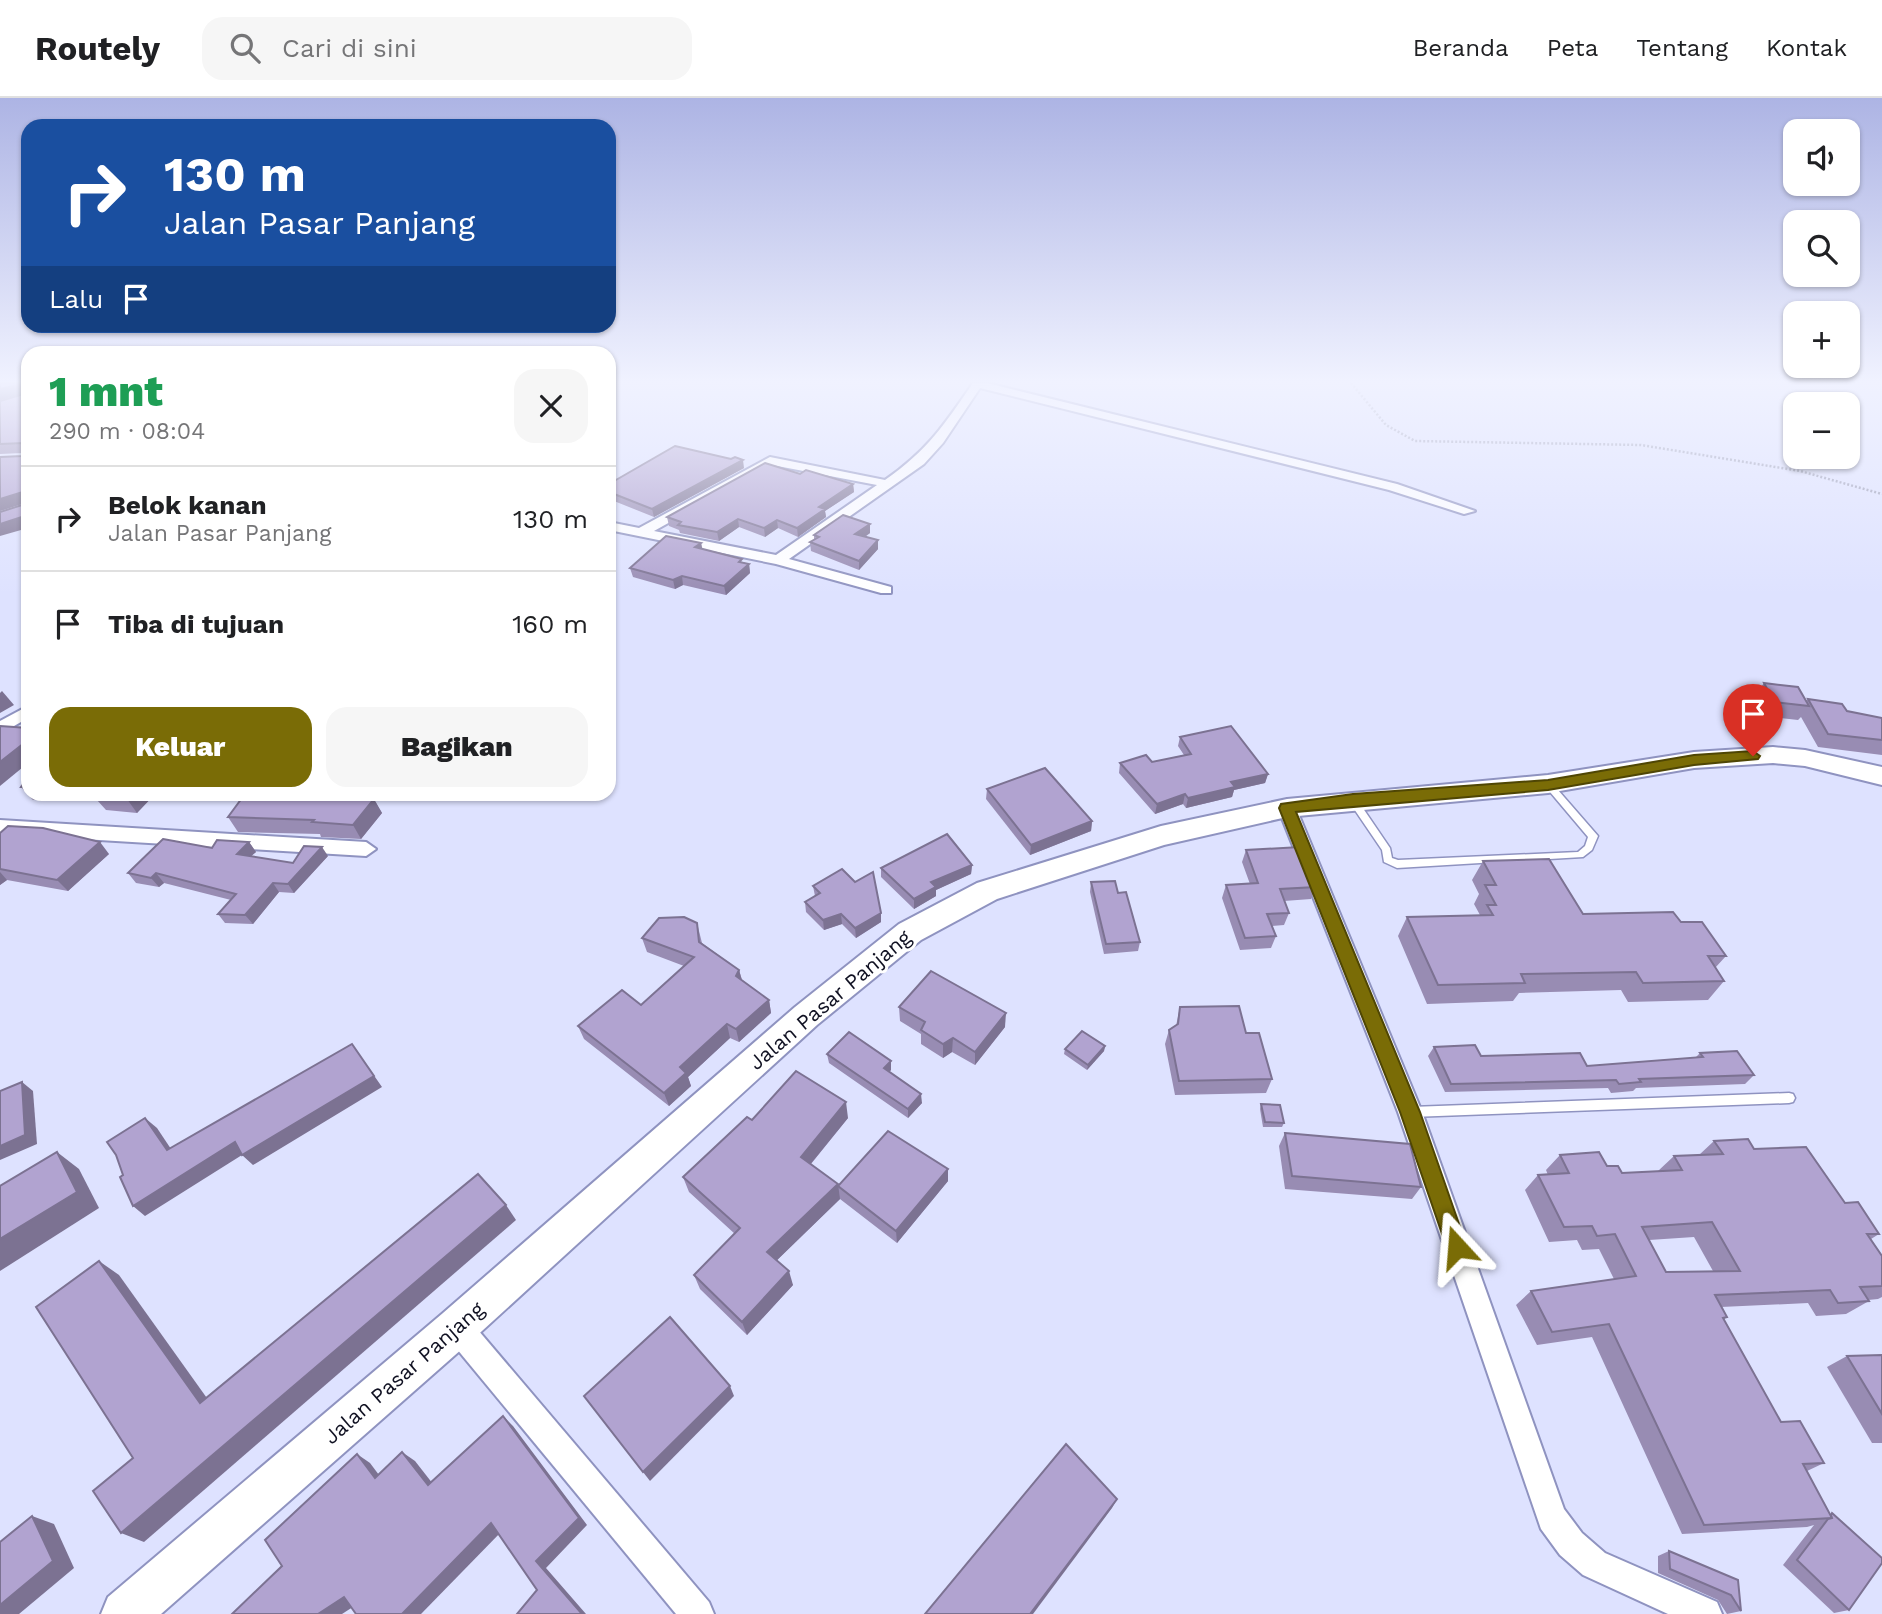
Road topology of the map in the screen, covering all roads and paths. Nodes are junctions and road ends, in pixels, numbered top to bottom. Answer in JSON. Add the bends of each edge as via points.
{"nodes":[{"id":1,"x":927,"y":454,"type":"edge"},
{"id":2,"x":1260,"y":454,"type":"edge"},
{"id":3,"x":1695,"y":454,"type":"edge"},
{"id":4,"x":889,"y":484,"type":"junction"},
{"id":5,"x":1882,"y":494,"type":"edge"},
{"id":6,"x":1469,"y":511,"type":"dead end"},
{"id":7,"x":616,"y":528,"type":"edge"},
{"id":8,"x":640,"y":533,"type":"junction"},
{"id":9,"x":778,"y":560,"type":"junction"},
{"id":10,"x":886,"y":590,"type":"dead end"},
{"id":11,"x":21,"y":716,"type":"edge"},
{"id":12,"x":0,"y":729,"type":"edge"},
{"id":13,"x":1882,"y":776,"type":"edge"},
{"id":14,"x":1548,"y":785,"type":"junction"},
{"id":15,"x":1353,"y":800,"type":"junction"},
{"id":16,"x":1287,"y":808,"type":"junction"},
{"id":17,"x":0,"y":827,"type":"edge"},
{"id":18,"x":366,"y":849,"type":"dead end"},
{"id":19,"x":1788,"y":1098,"type":"dead end"},
{"id":20,"x":1410,"y":1112,"type":"junction"},
{"id":21,"x":457,"y":1327,"type":"junction"},
{"id":22,"x":125,"y":1614,"type":"edge"},
{"id":23,"x":697,"y":1614,"type":"edge"},
{"id":24,"x":1705,"y":1614,"type":"edge"}],
"edges":[{"from":1,"to":4,"type":"street"},
{"from":2,"to":6,"type":"street"},
{"from":3,"to":5,"type":"path","via":[[1800,471]]},
{"from":4,"to":8,"type":"street","via":[[770,461]]},
{"from":4,"to":9,"type":"street"},
{"from":7,"to":8,"type":"street"},
{"from":8,"to":9,"type":"street"},
{"from":9,"to":10,"type":"street"},
{"from":11,"to":12,"type":"street"},
{"from":13,"to":14,"type":"main road","name":"Jalan Pasar Panjang","via":[[1773,755],[1694,760]]},
{"from":14,"to":15,"type":"main road","name":"Jalan Pasar Panjang"},
{"from":14,"to":15,"type":"lane","via":[[1593,836],[1580,855],[1397,864],[1387,860],[1387,850]]},
{"from":15,"to":16,"type":"main road","name":"Jalan Pasar Panjang"},
{"from":16,"to":20,"type":"street"},
{"from":16,"to":21,"type":"main road","name":"Jalan Pasar Panjang","via":[[1161,836],[1055,868],[987,891],[910,932],[806,1016]]},
{"from":17,"to":18,"type":"street"},
{"from":19,"to":20,"type":"lane"},
{"from":20,"to":24,"type":"street","via":[[1552,1518],[1594,1564]]},
{"from":21,"to":22,"type":"main road","name":"Jalan Pasar Panjang"},
{"from":21,"to":23,"type":"street"}]}
